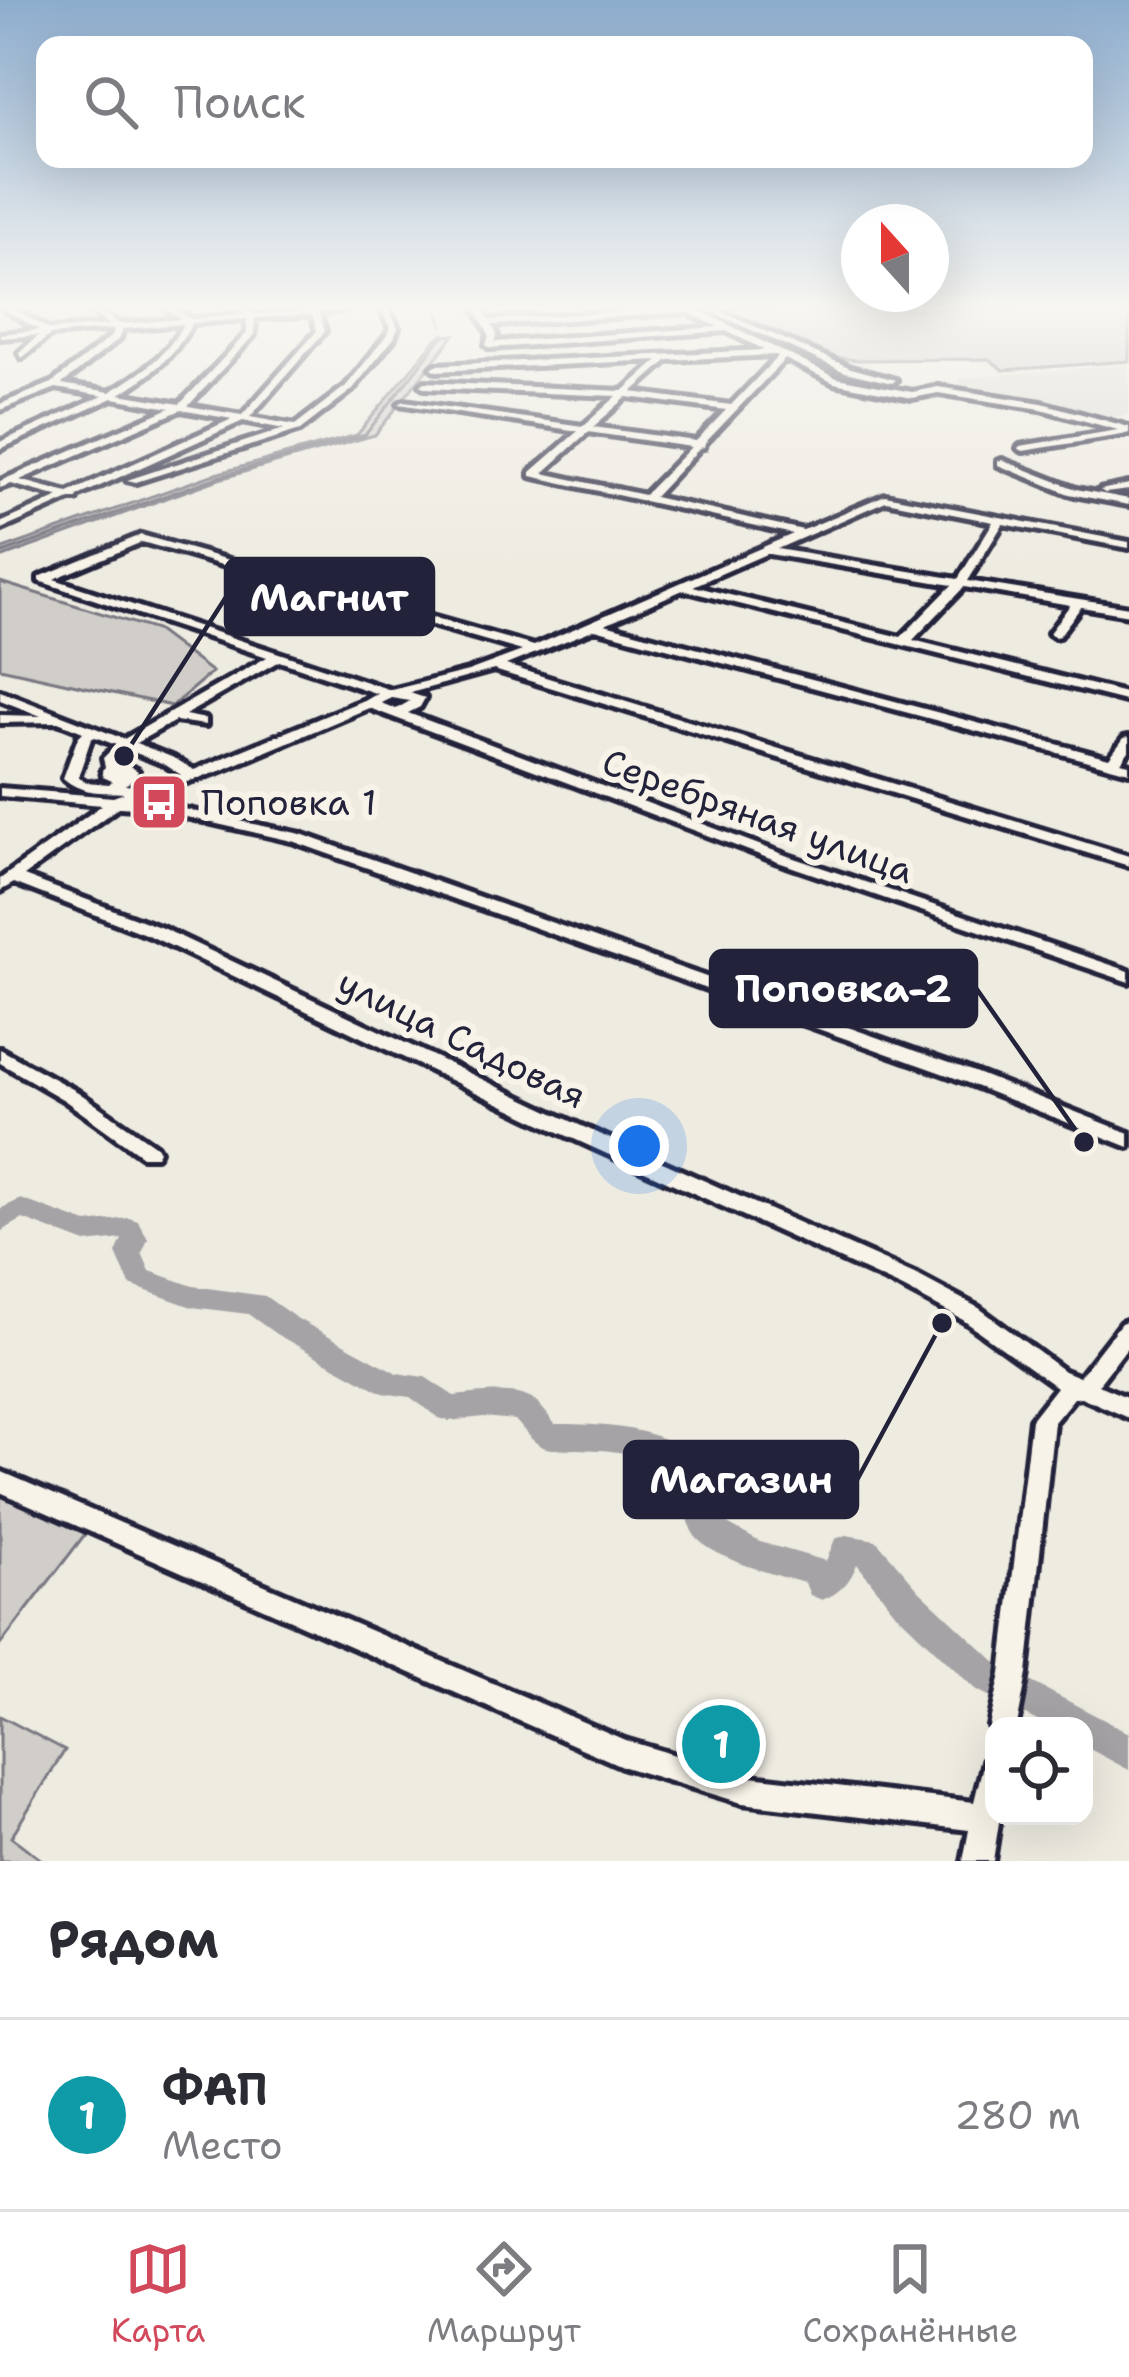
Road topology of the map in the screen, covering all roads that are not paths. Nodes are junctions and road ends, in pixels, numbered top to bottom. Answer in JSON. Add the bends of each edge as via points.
{"nodes":[{"id":1,"x":28,"y":396,"type":"edge"},
{"id":2,"x":115,"y":396,"type":"edge"},
{"id":3,"x":122,"y":396,"type":"edge"},
{"id":4,"x":192,"y":396,"type":"edge"},
{"id":5,"x":264,"y":396,"type":"edge"},
{"id":6,"x":339,"y":396,"type":"edge"},
{"id":7,"x":626,"y":396,"type":"edge"},
{"id":8,"x":642,"y":396,"type":"edge"},
{"id":9,"x":744,"y":396,"type":"edge"},
{"id":10,"x":976,"y":396,"type":"edge"},
{"id":11,"x":404,"y":404,"type":"dead end"},
{"id":12,"x":183,"y":406,"type":"junction"},
{"id":13,"x":0,"y":407,"type":"edge"},
{"id":14,"x":734,"y":408,"type":"junction"},
{"id":15,"x":245,"y":417,"type":"junction"},
{"id":16,"x":297,"y":428,"type":"junction"},
{"id":17,"x":586,"y":429,"type":"junction"},
{"id":18,"x":1129,"y":430,"type":"edge"},
{"id":19,"x":701,"y":445,"type":"junction"},
{"id":20,"x":0,"y":446,"type":"edge"},
{"id":21,"x":1023,"y":448,"type":"dead end"},
{"id":22,"x":1002,"y":463,"type":"dead end"},
{"id":23,"x":5,"y":483,"type":"edge"},
{"id":24,"x":1129,"y":487,"type":"edge"},
{"id":25,"x":1105,"y":490,"type":"dead end"},
{"id":26,"x":74,"y":497,"type":"junction"},
{"id":27,"x":646,"y":499,"type":"junction"},
{"id":28,"x":1129,"y":502,"type":"edge"},
{"id":29,"x":998,"y":522,"type":"junction"},
{"id":30,"x":0,"y":527,"type":"edge"},
{"id":31,"x":805,"y":533,"type":"junction"},
{"id":32,"x":1129,"y":545,"type":"edge"},
{"id":33,"x":766,"y":550,"type":"junction"},
{"id":34,"x":961,"y":583,"type":"junction"},
{"id":35,"x":685,"y":587,"type":"junction"},
{"id":36,"x":1078,"y":602,"type":"junction"},
{"id":37,"x":1129,"y":610,"type":"edge"},
{"id":38,"x":595,"y":625,"type":"junction"},
{"id":39,"x":1054,"y":633,"type":"dead end"},
{"id":40,"x":904,"y":642,"type":"junction"},
{"id":41,"x":535,"y":650,"type":"junction"},
{"id":42,"x":279,"y":656,"type":"junction"},
{"id":43,"x":494,"y":666,"type":"junction"},
{"id":44,"x":0,"y":694,"type":"edge"},
{"id":45,"x":390,"y":694,"type":"junction"},
{"id":46,"x":1129,"y":698,"type":"edge"},
{"id":47,"x":369,"y":704,"type":"junction"},
{"id":48,"x":396,"y":714,"type":"junction"},
{"id":49,"x":173,"y":717,"type":"junction"},
{"id":50,"x":0,"y":719,"type":"edge"},
{"id":51,"x":65,"y":720,"type":"junction"},
{"id":52,"x":201,"y":722,"type":"dead end"},
{"id":53,"x":95,"y":731,"type":"junction"},
{"id":54,"x":1129,"y":741,"type":"edge"},
{"id":55,"x":127,"y":743,"type":"junction"},
{"id":56,"x":1121,"y":766,"type":"edge"},
{"id":57,"x":192,"y":775,"type":"junction"},
{"id":58,"x":0,"y":792,"type":"edge"},
{"id":59,"x":116,"y":794,"type":"junction"},
{"id":60,"x":1129,"y":861,"type":"edge"},
{"id":61,"x":6,"y":881,"type":"edge"},
{"id":62,"x":1129,"y":977,"type":"edge"},
{"id":63,"x":0,"y":1055,"type":"edge"},
{"id":64,"x":1129,"y":1140,"type":"edge"},
{"id":65,"x":149,"y":1151,"type":"dead end"},
{"id":66,"x":1129,"y":1329,"type":"edge"},
{"id":67,"x":1083,"y":1388,"type":"junction"},
{"id":68,"x":1129,"y":1408,"type":"edge"},
{"id":69,"x":0,"y":1481,"type":"edge"},
{"id":70,"x":1005,"y":1717,"type":"edge"},
{"id":71,"x":985,"y":1818,"type":"joint"},
{"id":72,"x":978,"y":1861,"type":"edge"}],
"edges":[{"from":1,"to":13,"type":"street"},
{"from":2,"to":20,"type":"street"},
{"from":3,"to":12,"type":"street"},
{"from":4,"to":12,"type":"street"},
{"from":5,"to":15,"type":"street"},
{"from":6,"to":16,"type":"street"},
{"from":7,"to":17,"type":"street"},
{"from":8,"to":14,"type":"street"},
{"from":9,"to":14,"type":"street"},
{"from":10,"to":18,"type":"street"},
{"from":11,"to":17,"type":"street"},
{"from":12,"to":15,"type":"street"},
{"from":12,"to":23,"type":"street"},
{"from":14,"to":19,"type":"street"},
{"from":15,"to":16,"type":"street"},
{"from":15,"to":26,"type":"street"},
{"from":16,"to":26,"type":"street"},
{"from":17,"to":19,"type":"street"},
{"from":17,"to":27,"type":"street","via":[[535,475]]},
{"from":18,"to":21,"type":"street"},
{"from":19,"to":27,"type":"street"},
{"from":22,"to":28,"type":"street","via":[[1073,492]]},
{"from":23,"to":26,"type":"street"},
{"from":24,"to":25,"type":"street"},
{"from":26,"to":30,"type":"street"},
{"from":27,"to":31,"type":"street"},
{"from":29,"to":31,"type":"street","via":[[885,498]]},
{"from":29,"to":32,"type":"street"},
{"from":29,"to":34,"type":"street"},
{"from":31,"to":33,"type":"street"},
{"from":33,"to":34,"type":"street"},
{"from":33,"to":35,"type":"street"},
{"from":34,"to":36,"type":"street"},
{"from":34,"to":40,"type":"street"},
{"from":35,"to":38,"type":"street"},
{"from":35,"to":40,"type":"street"},
{"from":36,"to":37,"type":"street"},
{"from":36,"to":39,"type":"street"},
{"from":38,"to":41,"type":"street"},
{"from":38,"to":56,"type":"street"},
{"from":40,"to":46,"type":"street"},
{"from":41,"to":42,"type":"street","via":[[141,538],[43,579]]},
{"from":41,"to":43,"type":"street"},
{"from":42,"to":45,"type":"street"},
{"from":42,"to":49,"type":"street"},
{"from":43,"to":45,"type":"street"},
{"from":43,"to":60,"type":"street","name":"Серебряная улица"},
{"from":44,"to":51,"type":"street"},
{"from":45,"to":47,"type":"street"},
{"from":45,"to":48,"type":"street","via":[[419,700]]},
{"from":47,"to":48,"type":"street","name":"Серебряная улица"},
{"from":47,"to":57,"type":"street"},
{"from":48,"to":62,"type":"street","name":"Серебряная улица","via":[[783,860]]},
{"from":49,"to":52,"type":"street"},
{"from":49,"to":55,"type":"street"},
{"from":50,"to":51,"type":"street"},
{"from":51,"to":53,"type":"street"},
{"from":53,"to":55,"type":"street"},
{"from":53,"to":59,"type":"street","via":[[70,778]]},
{"from":54,"to":56,"type":"street"},
{"from":55,"to":57,"type":"street"},
{"from":55,"to":59,"type":"street","via":[[110,758],[113,768],[129,769]]},
{"from":57,"to":59,"type":"street"},
{"from":58,"to":59,"type":"street"},
{"from":59,"to":61,"type":"street"},
{"from":59,"to":64,"type":"street","via":[[312,842]]},
{"from":61,"to":67,"type":"street","name":"улица Садовая","via":[[177,941],[911,1282]]},
{"from":63,"to":65,"type":"street"},
{"from":66,"to":67,"type":"street"},
{"from":67,"to":68,"type":"street","name":"улица Садовая"},
{"from":67,"to":70,"type":"street","via":[[1068,1389],[1043,1419]]},
{"from":69,"to":71,"type":"street","via":[[625,1753],[742,1790]]},
{"from":71,"to":72,"type":"street"}]}
